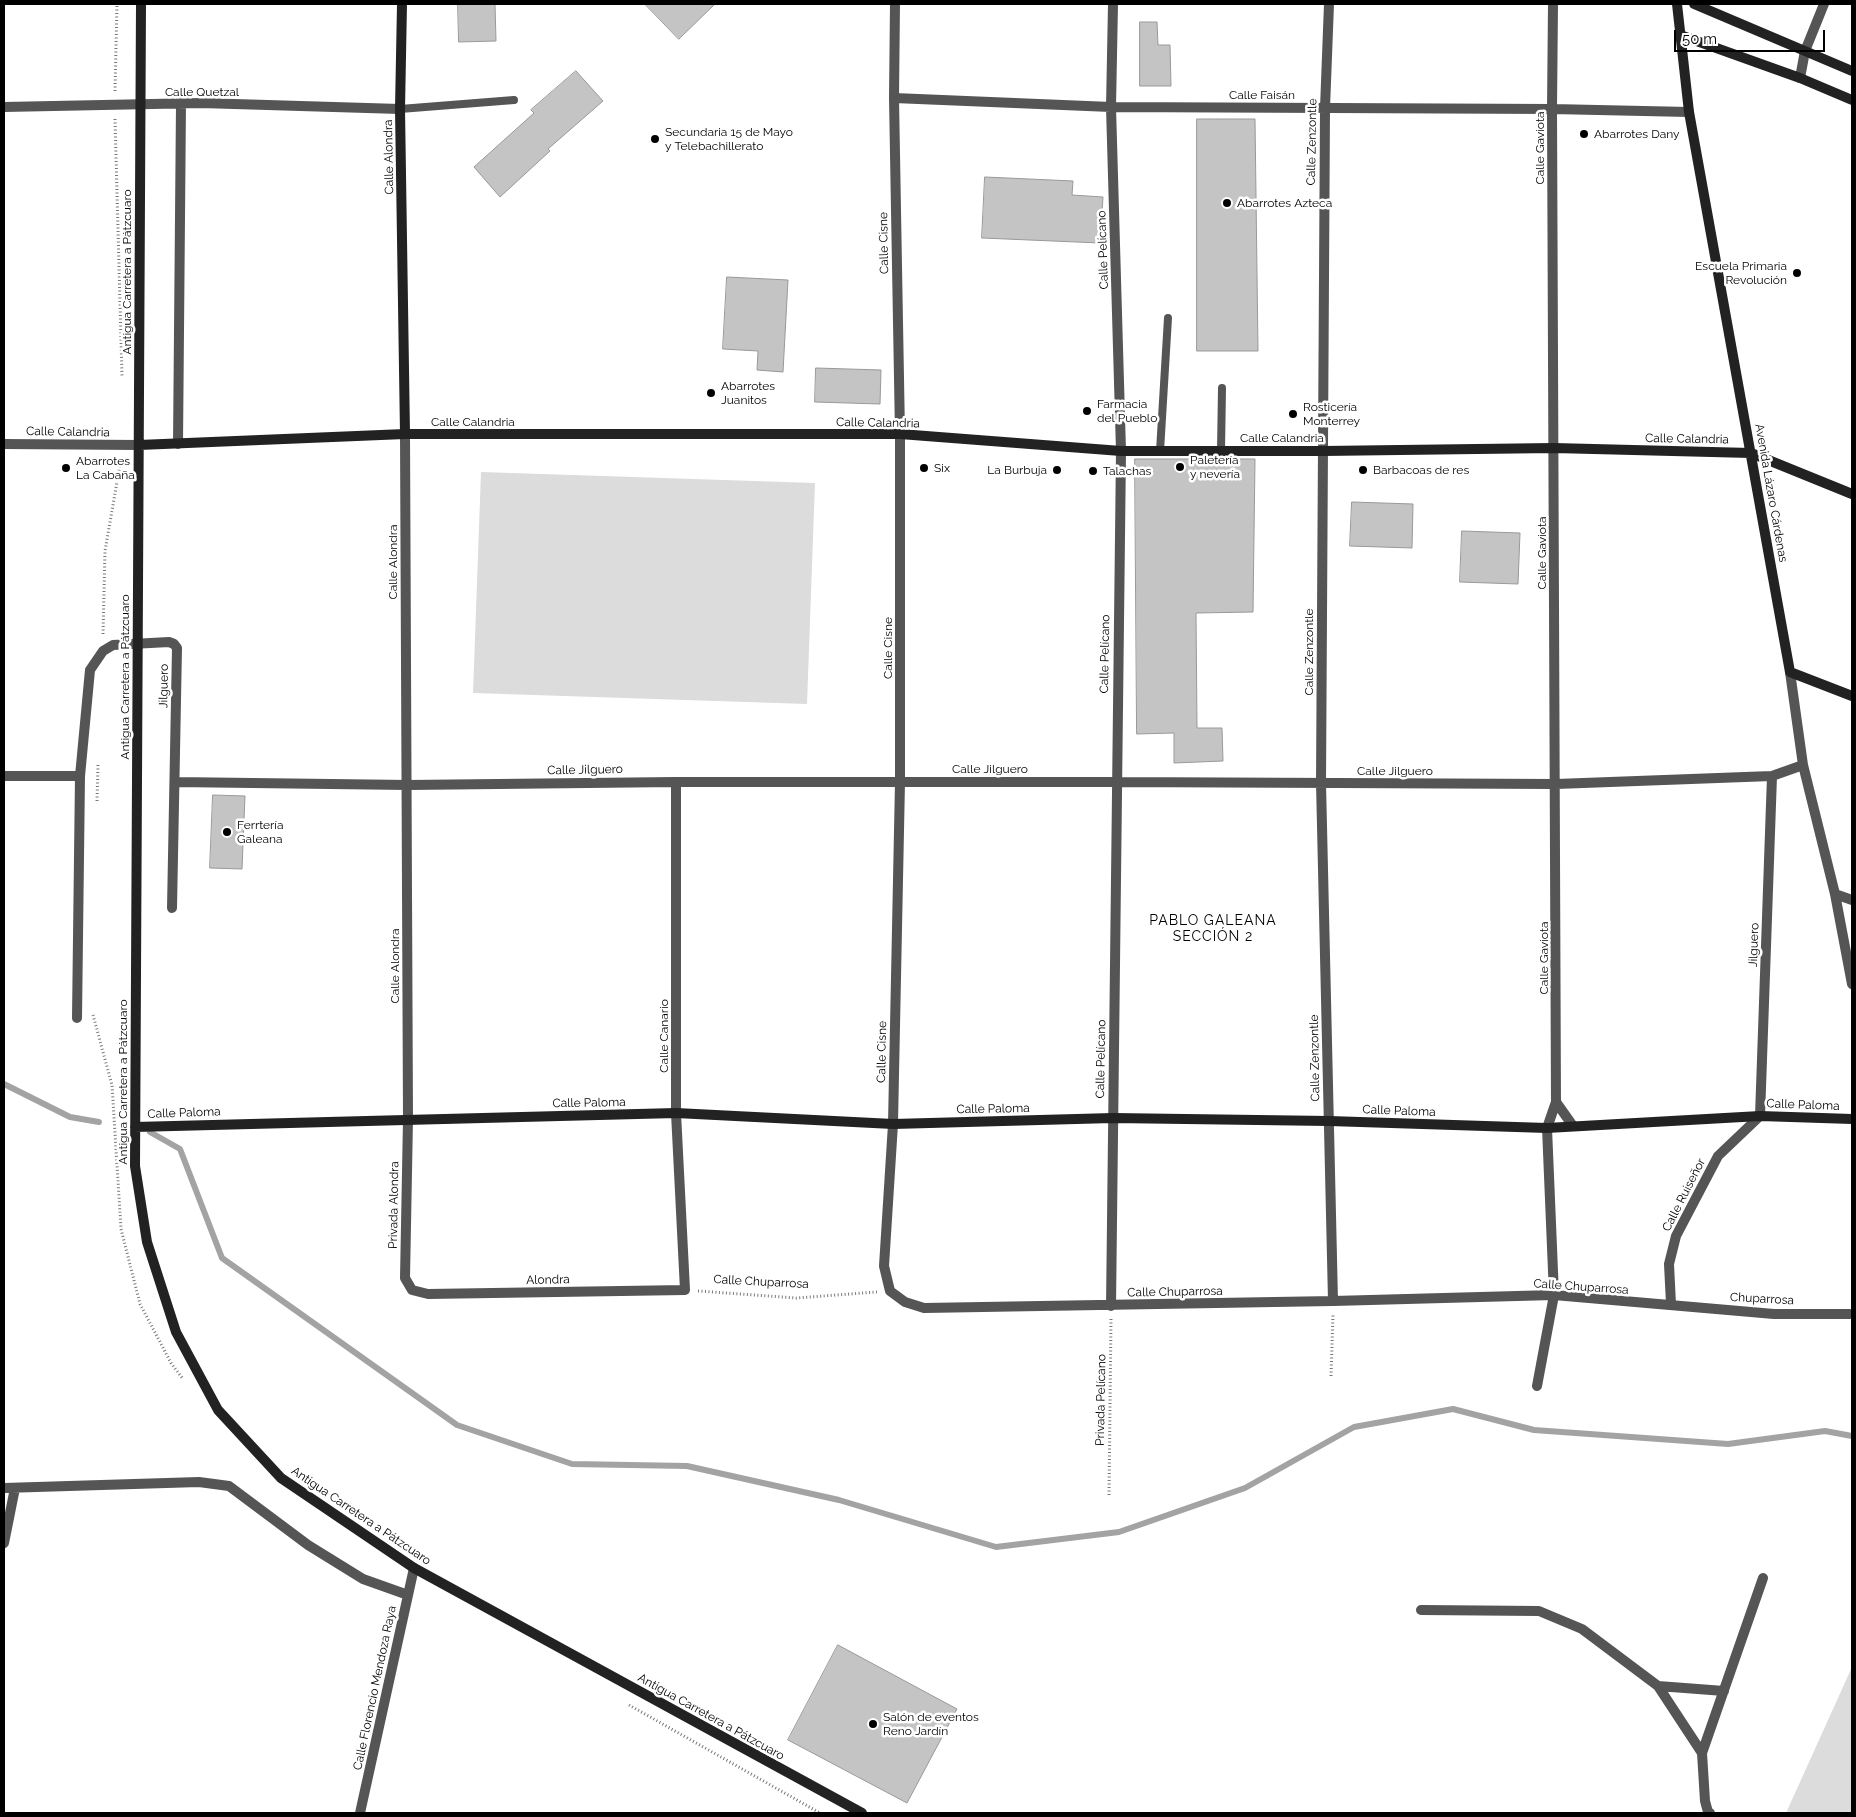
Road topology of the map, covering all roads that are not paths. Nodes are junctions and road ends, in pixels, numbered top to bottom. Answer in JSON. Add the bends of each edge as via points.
{"nodes":[{"id":1,"x":141,"y":4,"type":"edge"},
{"id":2,"x":402,"y":4,"type":"edge"},
{"id":3,"x":895,"y":4,"type":"edge"},
{"id":4,"x":1113,"y":4,"type":"edge"},
{"id":5,"x":1329,"y":4,"type":"edge"},
{"id":6,"x":1553,"y":4,"type":"edge"},
{"id":7,"x":1677,"y":4,"type":"edge"},
{"id":8,"x":1694,"y":4,"type":"edge"},
{"id":9,"x":1824,"y":4,"type":"edge"},
{"id":10,"x":1680,"y":35,"type":"junction"},
{"id":11,"x":1805,"y":51,"type":"junction"},
{"id":12,"x":1852,"y":71,"type":"edge"},
{"id":13,"x":1800,"y":78,"type":"junction"},
{"id":14,"x":894,"y":98,"type":"junction"},
{"id":15,"x":514,"y":100,"type":"dead end"},
{"id":16,"x":1852,"y":100,"type":"edge"},
{"id":17,"x":181,"y":103,"type":"junction"},
{"id":18,"x":141,"y":105,"type":"junction"},
{"id":19,"x":4,"y":107,"type":"edge"},
{"id":20,"x":1111,"y":107,"type":"junction"},
{"id":21,"x":1325,"y":108,"type":"junction"},
{"id":22,"x":400,"y":109,"type":"junction"},
{"id":23,"x":1552,"y":109,"type":"junction"},
{"id":24,"x":1689,"y":112,"type":"junction"},
{"id":25,"x":1168,"y":318,"type":"dead end"},
{"id":26,"x":1222,"y":388,"type":"dead end"},
{"id":27,"x":405,"y":434,"type":"junction"},
{"id":28,"x":900,"y":434,"type":"junction"},
{"id":29,"x":4,"y":444,"type":"edge"},
{"id":30,"x":178,"y":444,"type":"junction"},
{"id":31,"x":139,"y":445,"type":"junction"},
{"id":32,"x":1554,"y":448,"type":"junction"},
{"id":33,"x":1160,"y":450,"type":"junction"},
{"id":34,"x":1121,"y":451,"type":"junction"},
{"id":35,"x":1221,"y":451,"type":"junction"},
{"id":36,"x":1323,"y":451,"type":"junction"},
{"id":37,"x":1751,"y":453,"type":"junction"},
{"id":38,"x":1852,"y":494,"type":"edge"},
{"id":39,"x":138,"y":644,"type":"junction"},
{"id":40,"x":1790,"y":672,"type":"junction"},
{"id":41,"x":1852,"y":696,"type":"edge"},
{"id":42,"x":1803,"y":765,"type":"junction"},
{"id":43,"x":4,"y":776,"type":"edge"},
{"id":44,"x":80,"y":776,"type":"junction"},
{"id":45,"x":1772,"y":776,"type":"junction"},
{"id":46,"x":175,"y":782,"type":"junction"},
{"id":47,"x":676,"y":782,"type":"junction"},
{"id":48,"x":900,"y":782,"type":"junction"},
{"id":49,"x":1116,"y":782,"type":"junction"},
{"id":50,"x":1321,"y":783,"type":"junction"},
{"id":51,"x":1556,"y":784,"type":"junction"},
{"id":52,"x":408,"y":785,"type":"junction"},
{"id":53,"x":1835,"y":894,"type":"junction"},
{"id":54,"x":1852,"y":900,"type":"edge"},
{"id":55,"x":172,"y":908,"type":"dead end"},
{"id":56,"x":1852,"y":984,"type":"edge"},
{"id":57,"x":77,"y":1018,"type":"dead end"},
{"id":58,"x":1556,"y":1102,"type":"junction"},
{"id":59,"x":676,"y":1113,"type":"junction"},
{"id":60,"x":1760,"y":1116,"type":"junction"},
{"id":61,"x":1113,"y":1118,"type":"junction"},
{"id":62,"x":408,"y":1119,"type":"junction"},
{"id":63,"x":1852,"y":1119,"type":"edge"},
{"id":64,"x":1329,"y":1121,"type":"junction"},
{"id":65,"x":893,"y":1124,"type":"junction"},
{"id":66,"x":1573,"y":1126,"type":"junction"},
{"id":67,"x":134,"y":1127,"type":"junction"},
{"id":68,"x":1547,"y":1128,"type":"junction"},
{"id":69,"x":412,"y":1290,"type":"joint"},
{"id":70,"x":684,"y":1290,"type":"joint"},
{"id":71,"x":890,"y":1290,"type":"joint"},
{"id":72,"x":1554,"y":1295,"type":"junction"},
{"id":73,"x":1333,"y":1301,"type":"junction"},
{"id":74,"x":1671,"y":1304,"type":"junction"},
{"id":75,"x":1111,"y":1306,"type":"junction"},
{"id":76,"x":1852,"y":1314,"type":"edge"},
{"id":77,"x":1537,"y":1386,"type":"dead end"},
{"id":78,"x":4,"y":1488,"type":"edge"},
{"id":79,"x":15,"y":1488,"type":"junction"},
{"id":80,"x":4,"y":1543,"type":"edge"},
{"id":81,"x":414,"y":1568,"type":"junction"},
{"id":82,"x":1763,"y":1578,"type":"dead end"},
{"id":83,"x":408,"y":1595,"type":"junction"},
{"id":84,"x":1421,"y":1610,"type":"dead end"},
{"id":85,"x":1658,"y":1686,"type":"junction"},
{"id":86,"x":1724,"y":1691,"type":"junction"},
{"id":87,"x":1702,"y":1753,"type":"junction"},
{"id":88,"x":360,"y":1813,"type":"edge"},
{"id":89,"x":862,"y":1813,"type":"edge"},
{"id":90,"x":1710,"y":1813,"type":"edge"}],
"edges":[{"from":1,"to":18,"type":"street","name":"Antigua Carretera a Pátzcuaro"},
{"from":2,"to":22,"type":"street","name":"Calle Alondra"},
{"from":3,"to":14,"type":"street","name":"Calle Cisne"},
{"from":4,"to":20,"type":"street","name":"Calle Pelícano"},
{"from":5,"to":21,"type":"street","name":"Calle Zenzontle"},
{"from":6,"to":23,"type":"street","name":"Calle Gaviota"},
{"from":7,"to":10,"type":"street","name":"Avenida Lázaro Cárdenas"},
{"from":8,"to":11,"type":"street"},
{"from":9,"to":11,"type":"street"},
{"from":10,"to":13,"type":"street"},
{"from":10,"to":24,"type":"street","name":"Avenida Lázaro Cárdenas"},
{"from":11,"to":12,"type":"street"},
{"from":11,"to":13,"type":"street"},
{"from":13,"to":16,"type":"street"},
{"from":14,"to":20,"type":"street","name":"Calle Faisán"},
{"from":14,"to":28,"type":"street","name":"Calle Cisne"},
{"from":15,"to":22,"type":"lane"},
{"from":17,"to":18,"type":"street","name":"Calle Quetzal"},
{"from":17,"to":22,"type":"street","name":"Calle Quetzal"},
{"from":17,"to":30,"type":"street"},
{"from":18,"to":19,"type":"street","name":"Calle Quetzal"},
{"from":18,"to":31,"type":"street","name":"Antigua Carretera a Pátzcuaro"},
{"from":20,"to":21,"type":"street","name":"Calle Faisán"},
{"from":20,"to":34,"type":"street","name":"Calle Pelícano"},
{"from":21,"to":23,"type":"street","name":"Calle Faisán"},
{"from":21,"to":36,"type":"street","name":"Calle Zenzontle"},
{"from":22,"to":27,"type":"street","name":"Calle Alondra"},
{"from":23,"to":24,"type":"street","name":"Calle Faisán"},
{"from":23,"to":32,"type":"street","name":"Calle Gaviota"},
{"from":24,"to":37,"type":"street","name":"Avenida Lázaro Cárdenas"},
{"from":25,"to":33,"type":"lane"},
{"from":26,"to":35,"type":"lane"},
{"from":27,"to":28,"type":"street","name":"Calle Calandria"},
{"from":27,"to":30,"type":"street","name":"Calle Calandria"},
{"from":27,"to":52,"type":"street","name":"Calle Alondra"},
{"from":28,"to":34,"type":"street","name":"Calle Calandria"},
{"from":28,"to":48,"type":"street","name":"Calle Cisne"},
{"from":29,"to":31,"type":"street","name":"Calle Calandria"},
{"from":30,"to":31,"type":"street","name":"Calle Calandria"},
{"from":31,"to":39,"type":"street","name":"Antigua Carretera a Pátzcuaro"},
{"from":32,"to":36,"type":"street","name":"Calle Calandria"},
{"from":32,"to":37,"type":"street","name":"Calle Calandria"},
{"from":32,"to":51,"type":"street","name":"Calle Gaviota"},
{"from":33,"to":34,"type":"street","name":"Calle Calandria"},
{"from":33,"to":35,"type":"street","name":"Calle Calandria"},
{"from":34,"to":49,"type":"street","name":"Calle Pelícano"},
{"from":35,"to":36,"type":"street","name":"Calle Calandria"},
{"from":36,"to":50,"type":"street","name":"Calle Zenzontle"},
{"from":37,"to":38,"type":"street"},
{"from":37,"to":40,"type":"street","name":"Avenida Lázaro Cárdenas"},
{"from":39,"to":44,"type":"street","name":"Jilguero","via":[[113,645],[103,651],[90,670]]},
{"from":39,"to":46,"type":"street","name":"Jilguero","via":[[169,642],[177,648]]},
{"from":39,"to":67,"type":"street","name":"Antigua Carretera a Pátzcuaro"},
{"from":40,"to":41,"type":"street"},
{"from":40,"to":42,"type":"street","name":"Avenida Lázaro Cárdenas"},
{"from":42,"to":45,"type":"street","name":"Calle Jilguero"},
{"from":42,"to":53,"type":"street","name":"Avenida Lázaro Cárdenas"},
{"from":43,"to":44,"type":"street"},
{"from":44,"to":57,"type":"street"},
{"from":45,"to":51,"type":"street","name":"Calle Jilguero"},
{"from":45,"to":60,"type":"street","name":"Jilguero"},
{"from":46,"to":52,"type":"street","name":"Calle Jilguero"},
{"from":46,"to":55,"type":"street"},
{"from":47,"to":48,"type":"street","name":"Calle Jilguero"},
{"from":47,"to":52,"type":"street","name":"Calle Jilguero"},
{"from":47,"to":59,"type":"street","name":"Calle Canario"},
{"from":48,"to":49,"type":"street","name":"Calle Jilguero"},
{"from":48,"to":65,"type":"street","name":"Calle Cisne"},
{"from":49,"to":50,"type":"street","name":"Calle Jilguero"},
{"from":49,"to":61,"type":"street","name":"Calle Pelícano"},
{"from":50,"to":51,"type":"street","name":"Calle Jilguero"},
{"from":50,"to":64,"type":"street","name":"Calle Zenzontle"},
{"from":51,"to":58,"type":"street","name":"Calle Gaviota"},
{"from":52,"to":62,"type":"street","name":"Calle Alondra"},
{"from":53,"to":54,"type":"street"},
{"from":53,"to":56,"type":"street","name":"Avenida Lázaro Cárdenas"},
{"from":58,"to":66,"type":"street"},
{"from":58,"to":68,"type":"street","name":"Calle Gaviota"},
{"from":59,"to":62,"type":"street","name":"Calle Paloma"},
{"from":59,"to":65,"type":"street","name":"Calle Paloma"},
{"from":59,"to":70,"type":"street","name":"Calle Canario"},
{"from":60,"to":63,"type":"street","name":"Calle Paloma"},
{"from":60,"to":66,"type":"street","name":"Calle Paloma"},
{"from":60,"to":74,"type":"street","name":"Calle Ruiseñor","via":[[1718,1156],[1676,1236],[1669,1264]]},
{"from":61,"to":64,"type":"street","name":"Calle Paloma"},
{"from":61,"to":65,"type":"street","name":"Calle Paloma"},
{"from":61,"to":75,"type":"street","name":"Calle Pelícano"},
{"from":62,"to":67,"type":"street","name":"Calle Paloma"},
{"from":62,"to":69,"type":"street","name":"Privada Alondra","via":[[405,1278]]},
{"from":64,"to":68,"type":"street","name":"Calle Paloma"},
{"from":64,"to":73,"type":"street","name":"Calle Zenzontle"},
{"from":65,"to":71,"type":"street","name":"Calle Cisne","via":[[884,1266]]},
{"from":66,"to":68,"type":"street","name":"Calle Paloma"},
{"from":67,"to":81,"type":"street","name":"Antigua Carretera a Pátzcuaro","via":[[135,1166],[147,1242],[176,1332],[218,1410],[281,1478]]},
{"from":68,"to":72,"type":"street","name":"Calle Gaviota"},
{"from":69,"to":70,"type":"street","name":"Alondra","via":[[428,1294]]},
{"from":71,"to":75,"type":"street","name":"Calle Chuparrosa","via":[[906,1302],[924,1308]]},
{"from":72,"to":73,"type":"street","name":"Calle Chuparrosa"},
{"from":72,"to":74,"type":"street","name":"Calle Chuparrosa"},
{"from":72,"to":77,"type":"street","name":"Calle Gaviota"},
{"from":73,"to":75,"type":"street","name":"Calle Chuparrosa"},
{"from":74,"to":76,"type":"street","name":"Chuparrosa","via":[[1774,1314]]},
{"from":78,"to":79,"type":"street"},
{"from":79,"to":80,"type":"street"},
{"from":79,"to":83,"type":"street","via":[[199,1482],[229,1486],[308,1545],[364,1579]]},
{"from":81,"to":83,"type":"street","name":"Calle Florencio Mendoza Raya"},
{"from":81,"to":89,"type":"street","name":"Antigua Carretera a Pátzcuaro"},
{"from":82,"to":86,"type":"street"},
{"from":83,"to":88,"type":"street","name":"Calle Florencio Mendoza Raya"},
{"from":84,"to":85,"type":"street","via":[[1539,1610],[1582,1629]]},
{"from":85,"to":86,"type":"street"},
{"from":85,"to":87,"type":"street"},
{"from":86,"to":87,"type":"street"},
{"from":87,"to":90,"type":"street","via":[[1705,1801]]}]}
